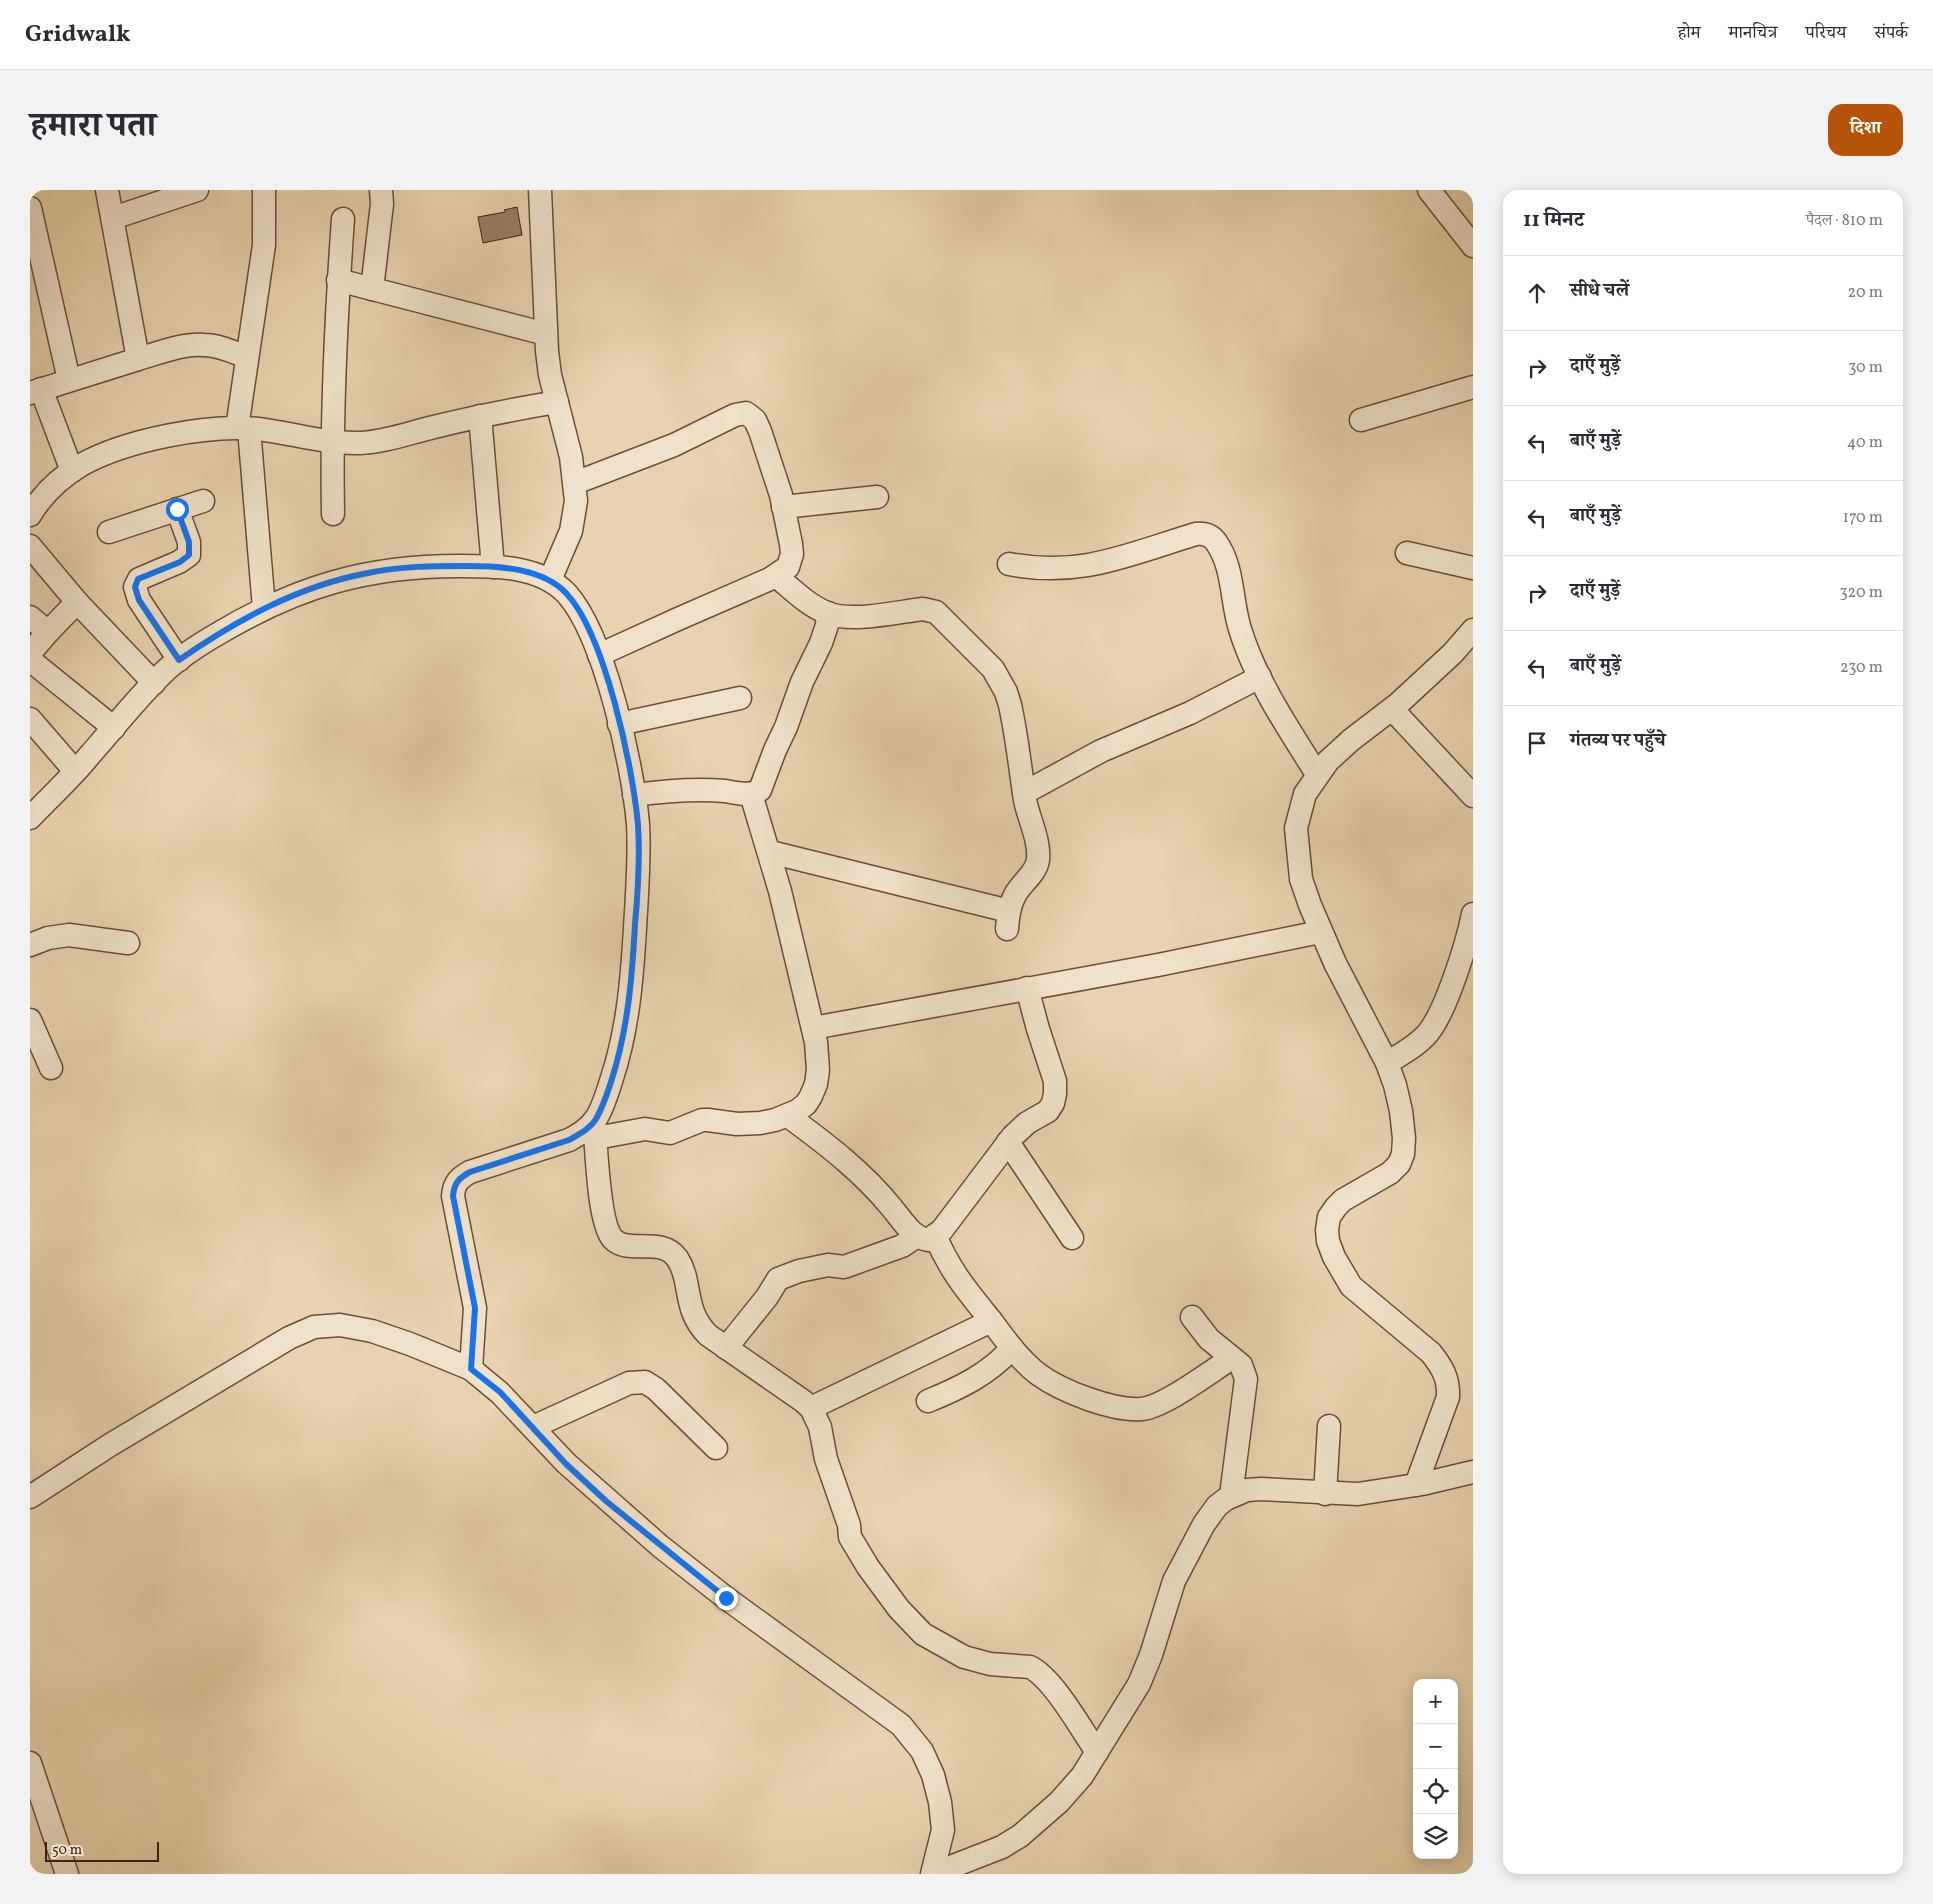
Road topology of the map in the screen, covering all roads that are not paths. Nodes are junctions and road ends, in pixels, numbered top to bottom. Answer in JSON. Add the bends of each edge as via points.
{"nodes":[{"id":1,"x":107,"y":190,"type":"edge"},
{"id":2,"x":197,"y":190,"type":"edge"},
{"id":3,"x":264,"y":190,"type":"edge"},
{"id":4,"x":380,"y":190,"type":"edge"},
{"id":5,"x":540,"y":190,"type":"edge"},
{"id":6,"x":1430,"y":190,"type":"edge"},
{"id":7,"x":30,"y":208,"type":"edge"},
{"id":8,"x":113,"y":218,"type":"junction"},
{"id":9,"x":342,"y":218,"type":"dead end"},
{"id":10,"x":1473,"y":246,"type":"edge"},
{"id":11,"x":338,"y":280,"type":"junction"},
{"id":12,"x":372,"y":289,"type":"junction"},
{"id":13,"x":546,"y":334,"type":"junction"},
{"id":14,"x":246,"y":357,"type":"junction"},
{"id":15,"x":138,"y":359,"type":"junction"},
{"id":16,"x":69,"y":380,"type":"junction"},
{"id":17,"x":1473,"y":387,"type":"edge"},
{"id":18,"x":35,"y":391,"type":"edge"},
{"id":19,"x":557,"y":402,"type":"junction"},
{"id":20,"x":480,"y":416,"type":"junction"},
{"id":21,"x":1361,"y":420,"type":"dead end"},
{"id":22,"x":243,"y":429,"type":"junction"},
{"id":23,"x":332,"y":442,"type":"junction"},
{"id":24,"x":72,"y":471,"type":"junction"},
{"id":25,"x":575,"y":483,"type":"junction"},
{"id":26,"x":877,"y":497,"type":"dead end"},
{"id":27,"x":203,"y":501,"type":"dead end"},
{"id":28,"x":784,"y":507,"type":"junction"},
{"id":29,"x":177,"y":509,"type":"junction"},
{"id":30,"x":333,"y":514,"type":"dead end"},
{"id":31,"x":30,"y":515,"type":"edge"},
{"id":32,"x":109,"y":532,"type":"dead end"},
{"id":33,"x":30,"y":546,"type":"edge"},
{"id":34,"x":1407,"y":553,"type":"dead end"},
{"id":35,"x":1009,"y":564,"type":"dead end"},
{"id":36,"x":492,"y":567,"type":"junction"},
{"id":37,"x":1473,"y":568,"type":"edge"},
{"id":38,"x":776,"y":576,"type":"junction"},
{"id":39,"x":550,"y":580,"type":"junction"},
{"id":40,"x":77,"y":602,"type":"junction"},
{"id":41,"x":264,"y":608,"type":"junction"},
{"id":42,"x":828,"y":613,"type":"junction"},
{"id":43,"x":30,"y":617,"type":"edge"},
{"id":44,"x":48,"y":632,"type":"junction"},
{"id":45,"x":1469,"y":640,"type":"edge"},
{"id":46,"x":30,"y":654,"type":"edge"},
{"id":47,"x":599,"y":655,"type":"junction"},
{"id":48,"x":30,"y":660,"type":"edge"},
{"id":49,"x":179,"y":660,"type":"junction"},
{"id":50,"x":1260,"y":677,"type":"junction"},
{"id":51,"x":154,"y":683,"type":"junction"},
{"id":52,"x":740,"y":698,"type":"dead end"},
{"id":53,"x":1392,"y":709,"type":"junction"},
{"id":54,"x":30,"y":719,"type":"edge"},
{"id":55,"x":619,"y":724,"type":"junction"},
{"id":56,"x":114,"y":728,"type":"junction"},
{"id":57,"x":75,"y":771,"type":"junction"},
{"id":58,"x":1318,"y":774,"type":"junction"},
{"id":59,"x":1024,"y":793,"type":"junction"},
{"id":60,"x":751,"y":794,"type":"junction"},
{"id":61,"x":634,"y":795,"type":"junction"},
{"id":62,"x":1473,"y":796,"type":"edge"},
{"id":63,"x":30,"y":818,"type":"edge"},
{"id":64,"x":770,"y":852,"type":"junction"},
{"id":65,"x":1473,"y":914,"type":"edge"},
{"id":66,"x":1320,"y":932,"type":"junction"},
{"id":67,"x":128,"y":942,"type":"dead end"},
{"id":68,"x":30,"y":944,"type":"edge"},
{"id":69,"x":1027,"y":988,"type":"junction"},
{"id":70,"x":30,"y":1020,"type":"edge"},
{"id":71,"x":813,"y":1028,"type":"junction"},
{"id":72,"x":1387,"y":1063,"type":"junction"},
{"id":73,"x":51,"y":1068,"type":"dead end"},
{"id":74,"x":788,"y":1116,"type":"junction"},
{"id":75,"x":589,"y":1133,"type":"junction"},
{"id":76,"x":1008,"y":1142,"type":"junction"},
{"id":77,"x":926,"y":1236,"type":"junction"},
{"id":78,"x":1072,"y":1238,"type":"dead end"},
{"id":79,"x":1192,"y":1317,"type":"dead end"},
{"id":80,"x":991,"y":1321,"type":"junction"},
{"id":81,"x":726,"y":1348,"type":"junction"},
{"id":82,"x":1012,"y":1348,"type":"junction"},
{"id":83,"x":1232,"y":1358,"type":"junction"},
{"id":84,"x":471,"y":1369,"type":"junction"},
{"id":85,"x":928,"y":1401,"type":"dead end"},
{"id":86,"x":811,"y":1408,"type":"junction"},
{"id":87,"x":533,"y":1426,"type":"junction"},
{"id":88,"x":1329,"y":1426,"type":"dead end"},
{"id":89,"x":716,"y":1448,"type":"dead end"},
{"id":90,"x":1473,"y":1472,"type":"edge"},
{"id":91,"x":1416,"y":1485,"type":"junction"},
{"id":92,"x":1325,"y":1494,"type":"junction"},
{"id":93,"x":1231,"y":1496,"type":"junction"},
{"id":94,"x":30,"y":1497,"type":"edge"},
{"id":95,"x":1097,"y":1752,"type":"junction"},
{"id":96,"x":30,"y":1763,"type":"edge"},
{"id":97,"x":38,"y":1811,"type":"edge"},
{"id":98,"x":67,"y":1874,"type":"edge"},
{"id":99,"x":933,"y":1874,"type":"edge"}],
"edges":[{"from":1,"to":8,"type":"street"},
{"from":2,"to":8,"type":"street"},
{"from":3,"to":14,"type":"street","via":[[264,245]]},
{"from":4,"to":12,"type":"street","via":[[382,204]]},
{"from":5,"to":13,"type":"street"},
{"from":6,"to":10,"type":"street"},
{"from":7,"to":16,"type":"street"},
{"from":8,"to":15,"type":"street"},
{"from":9,"to":11,"type":"street"},
{"from":11,"to":12,"type":"street"},
{"from":11,"to":23,"type":"street"},
{"from":12,"to":13,"type":"street"},
{"from":13,"to":19,"type":"street"},
{"from":14,"to":15,"type":"street","via":[[205,344]]},
{"from":14,"to":22,"type":"street"},
{"from":15,"to":16,"type":"street"},
{"from":16,"to":18,"type":"street"},
{"from":17,"to":21,"type":"street"},
{"from":18,"to":24,"type":"street"},
{"from":19,"to":20,"type":"street"},
{"from":19,"to":25,"type":"street"},
{"from":20,"to":23,"type":"street","via":[[380,441]]},
{"from":20,"to":36,"type":"street"},
{"from":22,"to":23,"type":"street"},
{"from":22,"to":24,"type":"street","via":[[197,431],[162,437],[103,456]]},
{"from":22,"to":41,"type":"street"},
{"from":23,"to":30,"type":"street"},
{"from":24,"to":31,"type":"street","via":[[56,483]]},
{"from":25,"to":28,"type":"street","via":[[746,413],[755,420],[760,431]]},
{"from":25,"to":39,"type":"street","via":[[571,532]]},
{"from":26,"to":28,"type":"street"},
{"from":27,"to":29,"type":"street"},
{"from":28,"to":38,"type":"street","via":[[792,554],[788,567]]},
{"from":29,"to":32,"type":"street"},
{"from":29,"to":49,"type":"street","via":[[189,542],[189,555],[180,562],[138,579],[135,587],[139,600]]},
{"from":33,"to":40,"type":"street"},
{"from":34,"to":37,"type":"street"},
{"from":35,"to":50,"type":"street","via":[[1040,569],[1074,568],[1110,561],[1196,534],[1210,536],[1220,548],[1227,566],[1239,628]]},
{"from":36,"to":39,"type":"street"},
{"from":36,"to":41,"type":"street","via":[[434,566],[368,573],[306,590]]},
{"from":38,"to":42,"type":"street","via":[[810,604]]},
{"from":38,"to":47,"type":"street"},
{"from":39,"to":47,"type":"street","via":[[566,593],[579,611]]},
{"from":40,"to":44,"type":"street"},
{"from":40,"to":51,"type":"street"},
{"from":41,"to":49,"type":"street"},
{"from":42,"to":59,"type":"street","via":[[856,616],[923,609],[936,612],[993,669],[1006,692]]},
{"from":42,"to":60,"type":"street","via":[[821,643],[804,676],[760,790]]},
{"from":43,"to":44,"type":"street"},
{"from":44,"to":46,"type":"street"},
{"from":45,"to":53,"type":"street"},
{"from":47,"to":55,"type":"street"},
{"from":48,"to":56,"type":"street"},
{"from":49,"to":51,"type":"street"},
{"from":50,"to":58,"type":"street"},
{"from":50,"to":59,"type":"street","via":[[1190,713],[1101,751]]},
{"from":51,"to":56,"type":"street"},
{"from":52,"to":55,"type":"street"},
{"from":53,"to":58,"type":"street","via":[[1351,740]]},
{"from":53,"to":62,"type":"street"},
{"from":54,"to":57,"type":"street"},
{"from":55,"to":61,"type":"street"},
{"from":56,"to":57,"type":"street"},
{"from":57,"to":63,"type":"street"},
{"from":58,"to":66,"type":"street","via":[[1305,794],[1296,828],[1301,879]]},
{"from":59,"to":64,"type":"street","via":[[1038,848],[1037,863],[1015,894],[1008,920]]},
{"from":60,"to":61,"type":"street","via":[[689,790]]},
{"from":60,"to":64,"type":"street"},
{"from":61,"to":75,"type":"street","via":[[638,826],[637,906],[624,1036],[603,1106]]},
{"from":64,"to":71,"type":"street"},
{"from":65,"to":72,"type":"street","via":[[1462,955],[1436,1022],[1418,1043]]},
{"from":66,"to":69,"type":"street"},
{"from":66,"to":72,"type":"street"},
{"from":67,"to":68,"type":"street","via":[[58,935]]},
{"from":69,"to":71,"type":"street"},
{"from":69,"to":76,"type":"street","via":[[1055,1081],[1055,1094],[1048,1111],[1027,1123]]},
{"from":70,"to":73,"type":"street"},
{"from":71,"to":74,"type":"street","via":[[818,1057],[816,1084],[806,1104]]},
{"from":72,"to":91,"type":"street","via":[[1401,1111],[1403,1154],[1390,1173],[1336,1207],[1329,1217],[1327,1230],[1334,1257],[1352,1286],[1431,1353],[1447,1377],[1448,1397]]},
{"from":74,"to":75,"type":"street","via":[[748,1124],[702,1120],[670,1133],[645,1129],[617,1134]]},
{"from":74,"to":77,"type":"street","via":[[854,1168]]},
{"from":75,"to":81,"type":"street","via":[[603,1212],[612,1239],[618,1243],[670,1251],[682,1269],[696,1320],[708,1335]]},
{"from":75,"to":84,"type":"street","via":[[470,1172],[454,1186],[453,1196],[475,1308]]},
{"from":76,"to":77,"type":"street","via":[[942,1230]]},
{"from":76,"to":78,"type":"street"},
{"from":77,"to":80,"type":"street"},
{"from":77,"to":81,"type":"street","via":[[844,1267],[828,1265],[778,1279]]},
{"from":79,"to":83,"type":"street","via":[[1209,1339]]},
{"from":80,"to":82,"type":"street"},
{"from":80,"to":86,"type":"street"},
{"from":81,"to":86,"type":"street"},
{"from":82,"to":83,"type":"street","via":[[1031,1368],[1054,1384],[1097,1402],[1140,1409],[1163,1402]]},
{"from":82,"to":85,"type":"street","via":[[986,1372]]},
{"from":83,"to":93,"type":"street","via":[[1241,1365],[1246,1379]]},
{"from":84,"to":87,"type":"street","via":[[500,1392]]},
{"from":84,"to":94,"type":"street","via":[[372,1331],[340,1325],[314,1328],[253,1358]]},
{"from":86,"to":95,"type":"street","via":[[820,1427],[826,1460],[849,1525],[850,1537],[899,1609],[923,1634],[964,1657],[1036,1670],[1049,1682]]},
{"from":87,"to":89,"type":"street","via":[[629,1383],[645,1382]]},
{"from":87,"to":99,"type":"street","via":[[566,1464],[660,1546],[900,1725],[922,1751],[940,1802],[943,1830]]},
{"from":88,"to":92,"type":"street"},
{"from":90,"to":91,"type":"street"},
{"from":91,"to":92,"type":"street","via":[[1358,1494]]},
{"from":92,"to":93,"type":"street","via":[[1261,1489]]},
{"from":93,"to":95,"type":"street","via":[[1217,1506],[1188,1553],[1174,1582],[1139,1684]]},
{"from":95,"to":99,"type":"street","via":[[1082,1776],[1059,1802],[1020,1836],[1002,1847]]},
{"from":96,"to":97,"type":"street"},
{"from":97,"to":98,"type":"street"}]}
